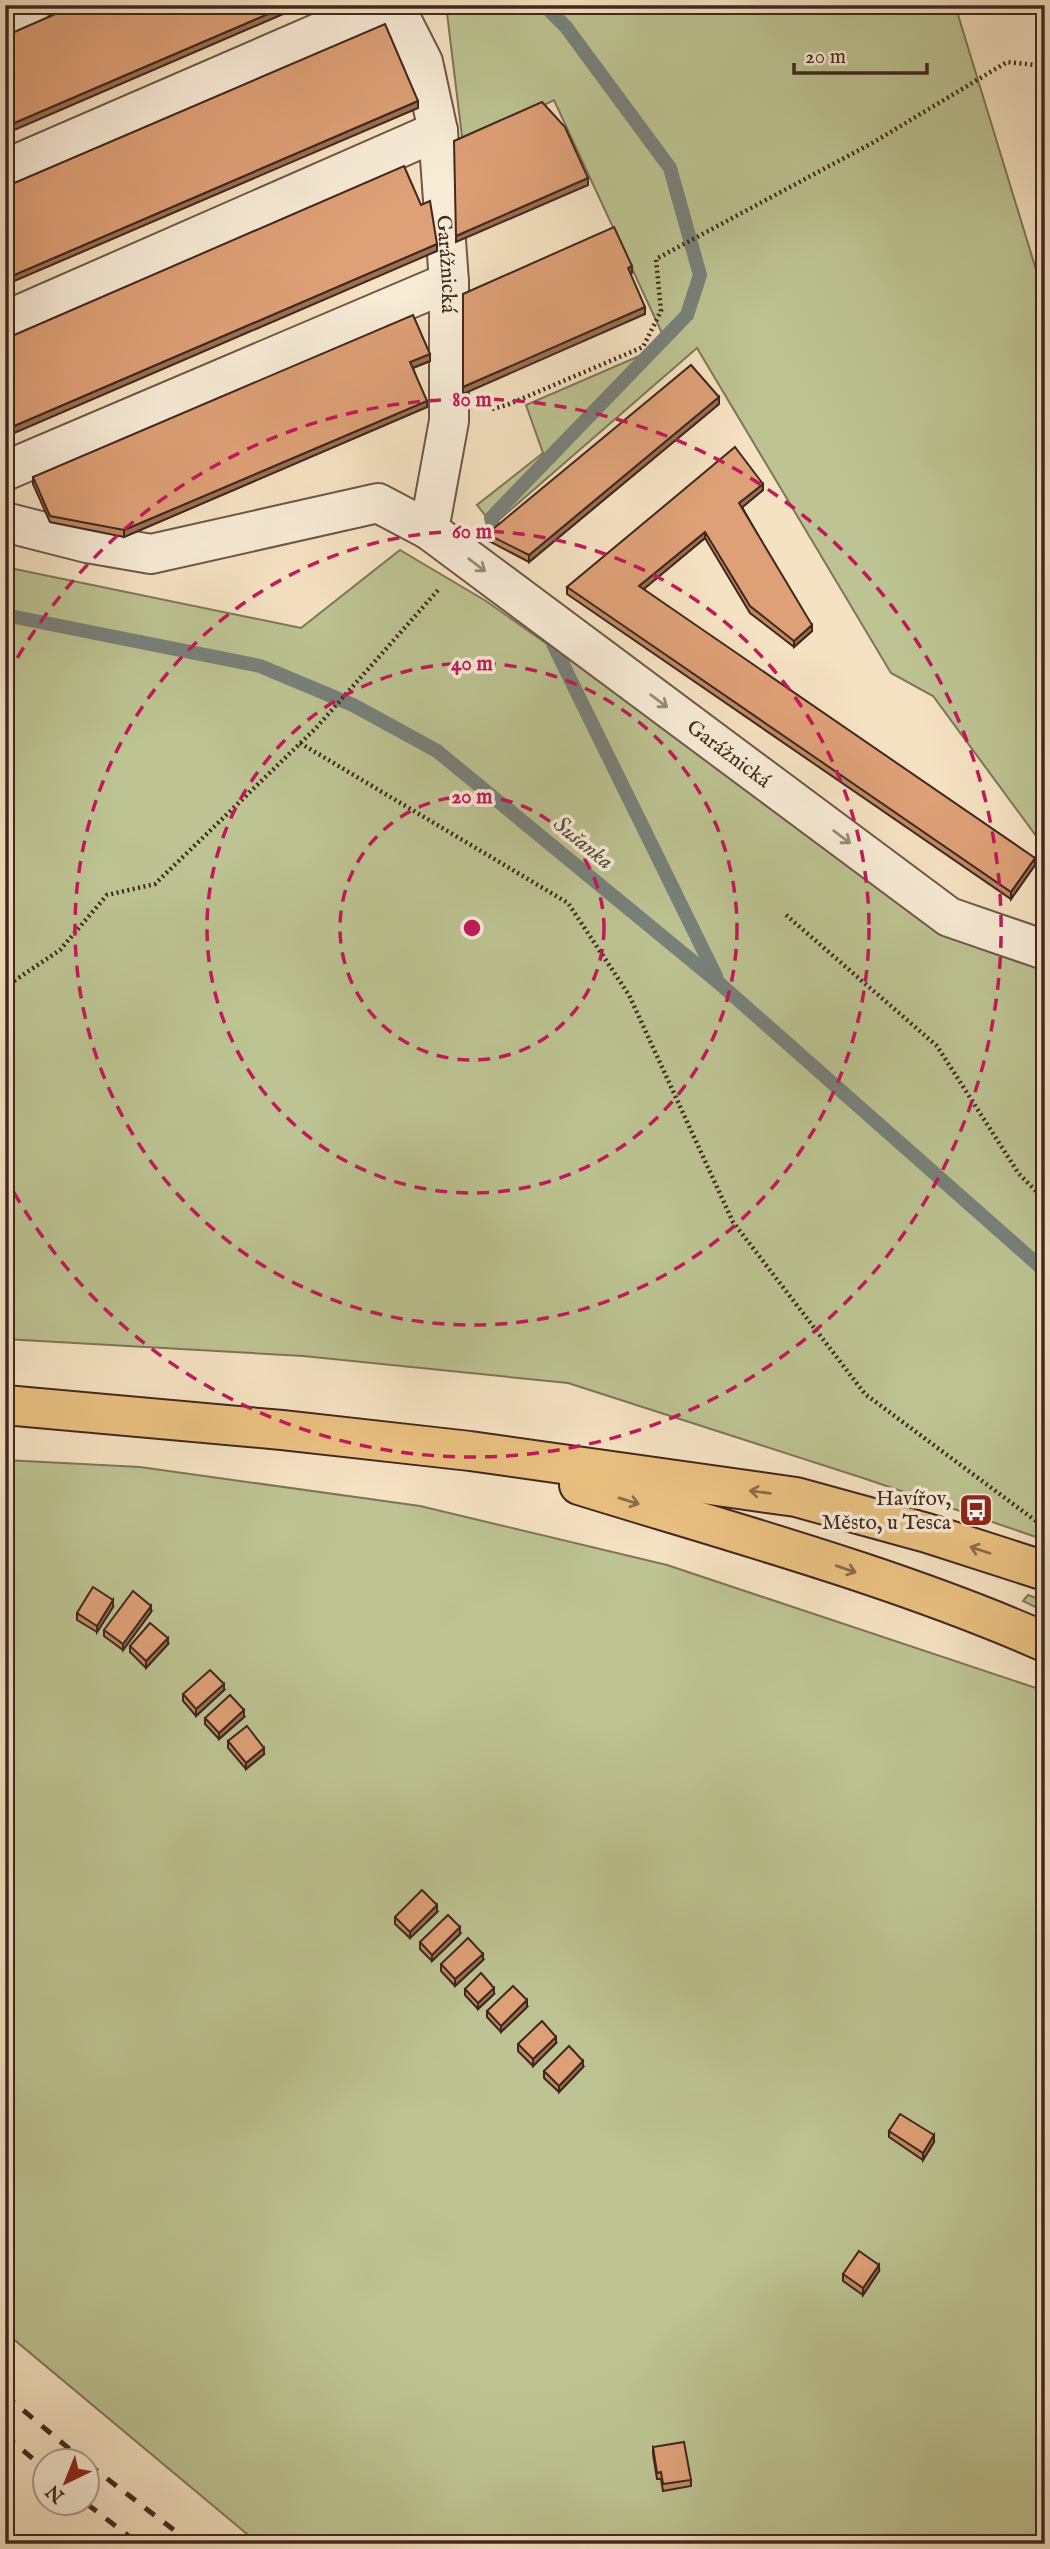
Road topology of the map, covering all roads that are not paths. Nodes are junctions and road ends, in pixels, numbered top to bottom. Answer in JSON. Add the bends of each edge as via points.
{"nodes":[{"id":1,"x":32,"y":5,"type":"edge"},
{"id":2,"x":383,"y":5,"type":"edge"},
{"id":3,"x":394,"y":5,"type":"edge"},
{"id":4,"x":5,"y":17,"type":"edge"},
{"id":5,"x":438,"y":131,"type":"junction"},
{"id":6,"x":5,"y":169,"type":"edge"},
{"id":7,"x":449,"y":282,"type":"junction"},
{"id":8,"x":5,"y":321,"type":"edge"},
{"id":9,"x":5,"y":471,"type":"edge"},
{"id":10,"x":5,"y":522,"type":"edge"},
{"id":11,"x":429,"y":530,"type":"junction"},
{"id":12,"x":1045,"y":950,"type":"edge"},
{"id":13,"x":5,"y":1405,"type":"edge"},
{"id":14,"x":470,"y":1451,"type":"junction"},
{"id":15,"x":1045,"y":1571,"type":"edge"},
{"id":16,"x":1035,"y":1640,"type":"edge"}],
"edges":[{"from":1,"to":4,"type":"street"},
{"from":2,"to":6,"type":"street"},
{"from":3,"to":5,"type":"street","name":"Garážnická","via":[[423,62]]},
{"from":5,"to":7,"type":"street","name":"Garážnická"},
{"from":5,"to":8,"type":"street"},
{"from":7,"to":9,"type":"street"},
{"from":7,"to":11,"type":"street","name":"Garážnická","via":[[449,421]]},
{"from":10,"to":11,"type":"street","name":"Garážnická","via":[[151,554],[378,503]]},
{"from":11,"to":12,"type":"street","name":"Garážnická","one_way":true,"via":[[949,917]]},
{"from":13,"to":14,"type":"main road"},
{"from":15,"to":14,"type":"main road","one_way":true,"via":[[796,1497]]},
{"from":14,"to":16,"type":"main road","one_way":true,"via":[[798,1553]]}]}
